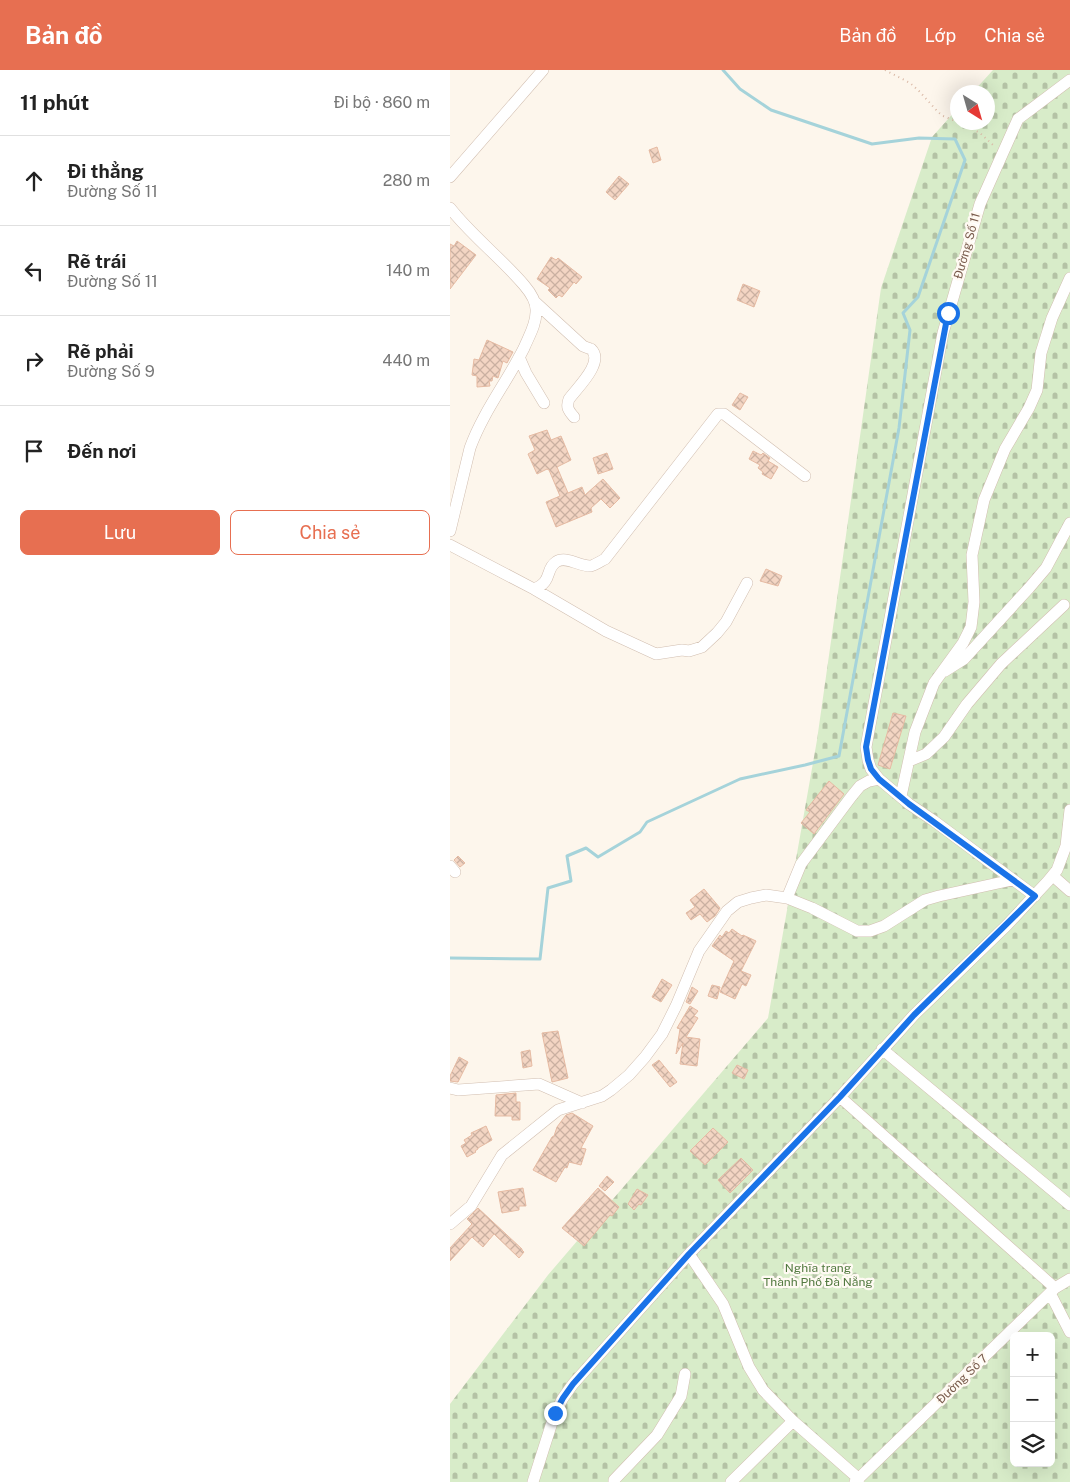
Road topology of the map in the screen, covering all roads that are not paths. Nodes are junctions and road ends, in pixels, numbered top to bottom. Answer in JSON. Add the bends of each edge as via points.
{"nodes":[{"id":1,"x":543,"y":70,"type":"edge"},
{"id":2,"x":1070,"y":80,"type":"edge"},
{"id":3,"x":450,"y":177,"type":"edge"},
{"id":4,"x":450,"y":208,"type":"edge"},
{"id":5,"x":1070,"y":278,"type":"edge"},
{"id":6,"x":535,"y":302,"type":"junction"},
{"id":7,"x":519,"y":357,"type":"junction"},
{"id":8,"x":544,"y":404,"type":"dead end"},
{"id":9,"x":574,"y":417,"type":"dead end"},
{"id":10,"x":805,"y":476,"type":"dead end"},
{"id":11,"x":1070,"y":523,"type":"edge"},
{"id":12,"x":450,"y":531,"type":"edge"},
{"id":13,"x":450,"y":545,"type":"edge"},
{"id":14,"x":747,"y":583,"type":"dead end"},
{"id":15,"x":534,"y":589,"type":"junction"},
{"id":16,"x":1064,"y":605,"type":"dead end"},
{"id":17,"x":940,"y":675,"type":"junction"},
{"id":18,"x":909,"y":760,"type":"junction"},
{"id":19,"x":879,"y":779,"type":"junction"},
{"id":20,"x":901,"y":796,"type":"junction"},
{"id":21,"x":1070,"y":810,"type":"edge"},
{"id":22,"x":1053,"y":876,"type":"junction"},
{"id":23,"x":1012,"y":880,"type":"junction"},
{"id":24,"x":1070,"y":892,"type":"edge"},
{"id":25,"x":1035,"y":896,"type":"junction"},
{"id":26,"x":787,"y":898,"type":"junction"},
{"id":27,"x":882,"y":1050,"type":"junction"},
{"id":28,"x":450,"y":1088,"type":"edge"},
{"id":29,"x":840,"y":1097,"type":"junction"},
{"id":30,"x":582,"y":1103,"type":"junction"},
{"id":31,"x":1070,"y":1206,"type":"edge"},
{"id":32,"x":450,"y":1224,"type":"edge"},
{"id":33,"x":689,"y":1254,"type":"junction"},
{"id":34,"x":1070,"y":1279,"type":"edge"},
{"id":35,"x":1052,"y":1291,"type":"junction"},
{"id":36,"x":1070,"y":1332,"type":"edge"},
{"id":37,"x":685,"y":1374,"type":"dead end"},
{"id":38,"x":793,"y":1421,"type":"junction"},
{"id":39,"x":857,"y":1480,"type":"edge"},
{"id":40,"x":533,"y":1482,"type":"edge"},
{"id":41,"x":614,"y":1482,"type":"edge"},
{"id":42,"x":731,"y":1482,"type":"edge"}],
"edges":[{"from":1,"to":3,"type":"street"},
{"from":2,"to":19,"type":"street","name":"Đường Số 11","via":[[1018,119],[980,204],[943,333],[866,747],[871,769]]},
{"from":4,"to":6,"type":"street","via":[[524,285]]},
{"from":5,"to":17,"type":"street","via":[[1041,353],[1037,390],[1005,449],[984,500],[972,555],[974,602],[971,627]]},
{"from":6,"to":7,"type":"street","via":[[535,321]]},
{"from":6,"to":9,"type":"street","via":[[590,349],[595,357],[592,368],[569,398],[569,412]]},
{"from":7,"to":8,"type":"street"},
{"from":7,"to":12,"type":"street","via":[[474,437]]},
{"from":10,"to":15,"type":"street","via":[[724,414],[718,414],[605,558],[591,566],[562,560],[556,562],[542,586]]},
{"from":11,"to":17,"type":"street","via":[[1046,568],[1029,588],[964,659]]},
{"from":13,"to":15,"type":"street"},
{"from":14,"to":15,"type":"street","via":[[726,622],[702,647],[656,654],[606,631]]},
{"from":16,"to":18,"type":"street","via":[[1001,664],[944,737],[926,754]]},
{"from":17,"to":18,"type":"street","via":[[915,732]]},
{"from":18,"to":20,"type":"street"},
{"from":19,"to":20,"type":"street","name":"Đường Số 11"},
{"from":19,"to":26,"type":"street","via":[[860,786],[851,797],[801,864]]},
{"from":20,"to":23,"type":"street","name":"Đường Số 11"},
{"from":21,"to":22,"type":"street","via":[[1066,846]]},
{"from":22,"to":24,"type":"street"},
{"from":22,"to":25,"type":"street"},
{"from":23,"to":25,"type":"street","name":"Đường Số 11"},
{"from":23,"to":26,"type":"street","via":[[925,900],[884,926],[870,931],[857,931]]},
{"from":25,"to":27,"type":"street"},
{"from":26,"to":30,"type":"street","via":[[751,898],[738,902],[727,911],[699,951],[662,1034],[645,1057],[611,1090]]},
{"from":27,"to":29,"type":"street"},
{"from":27,"to":31,"type":"street"},
{"from":28,"to":30,"type":"street","via":[[539,1084]]},
{"from":29,"to":33,"type":"street"},
{"from":29,"to":35,"type":"street"},
{"from":30,"to":32,"type":"street","via":[[558,1110],[502,1155],[471,1206]]},
{"from":33,"to":38,"type":"street","via":[[723,1304],[749,1367],[763,1390]]},
{"from":33,"to":40,"type":"street","via":[[563,1398]]},
{"from":34,"to":35,"type":"street","name":"Đường Số 7"},
{"from":35,"to":36,"type":"street"},
{"from":35,"to":39,"type":"street","name":"Đường Số 7"},
{"from":37,"to":41,"type":"street","via":[[681,1396],[657,1435]]},
{"from":38,"to":39,"type":"street"},
{"from":38,"to":42,"type":"street"}]}
